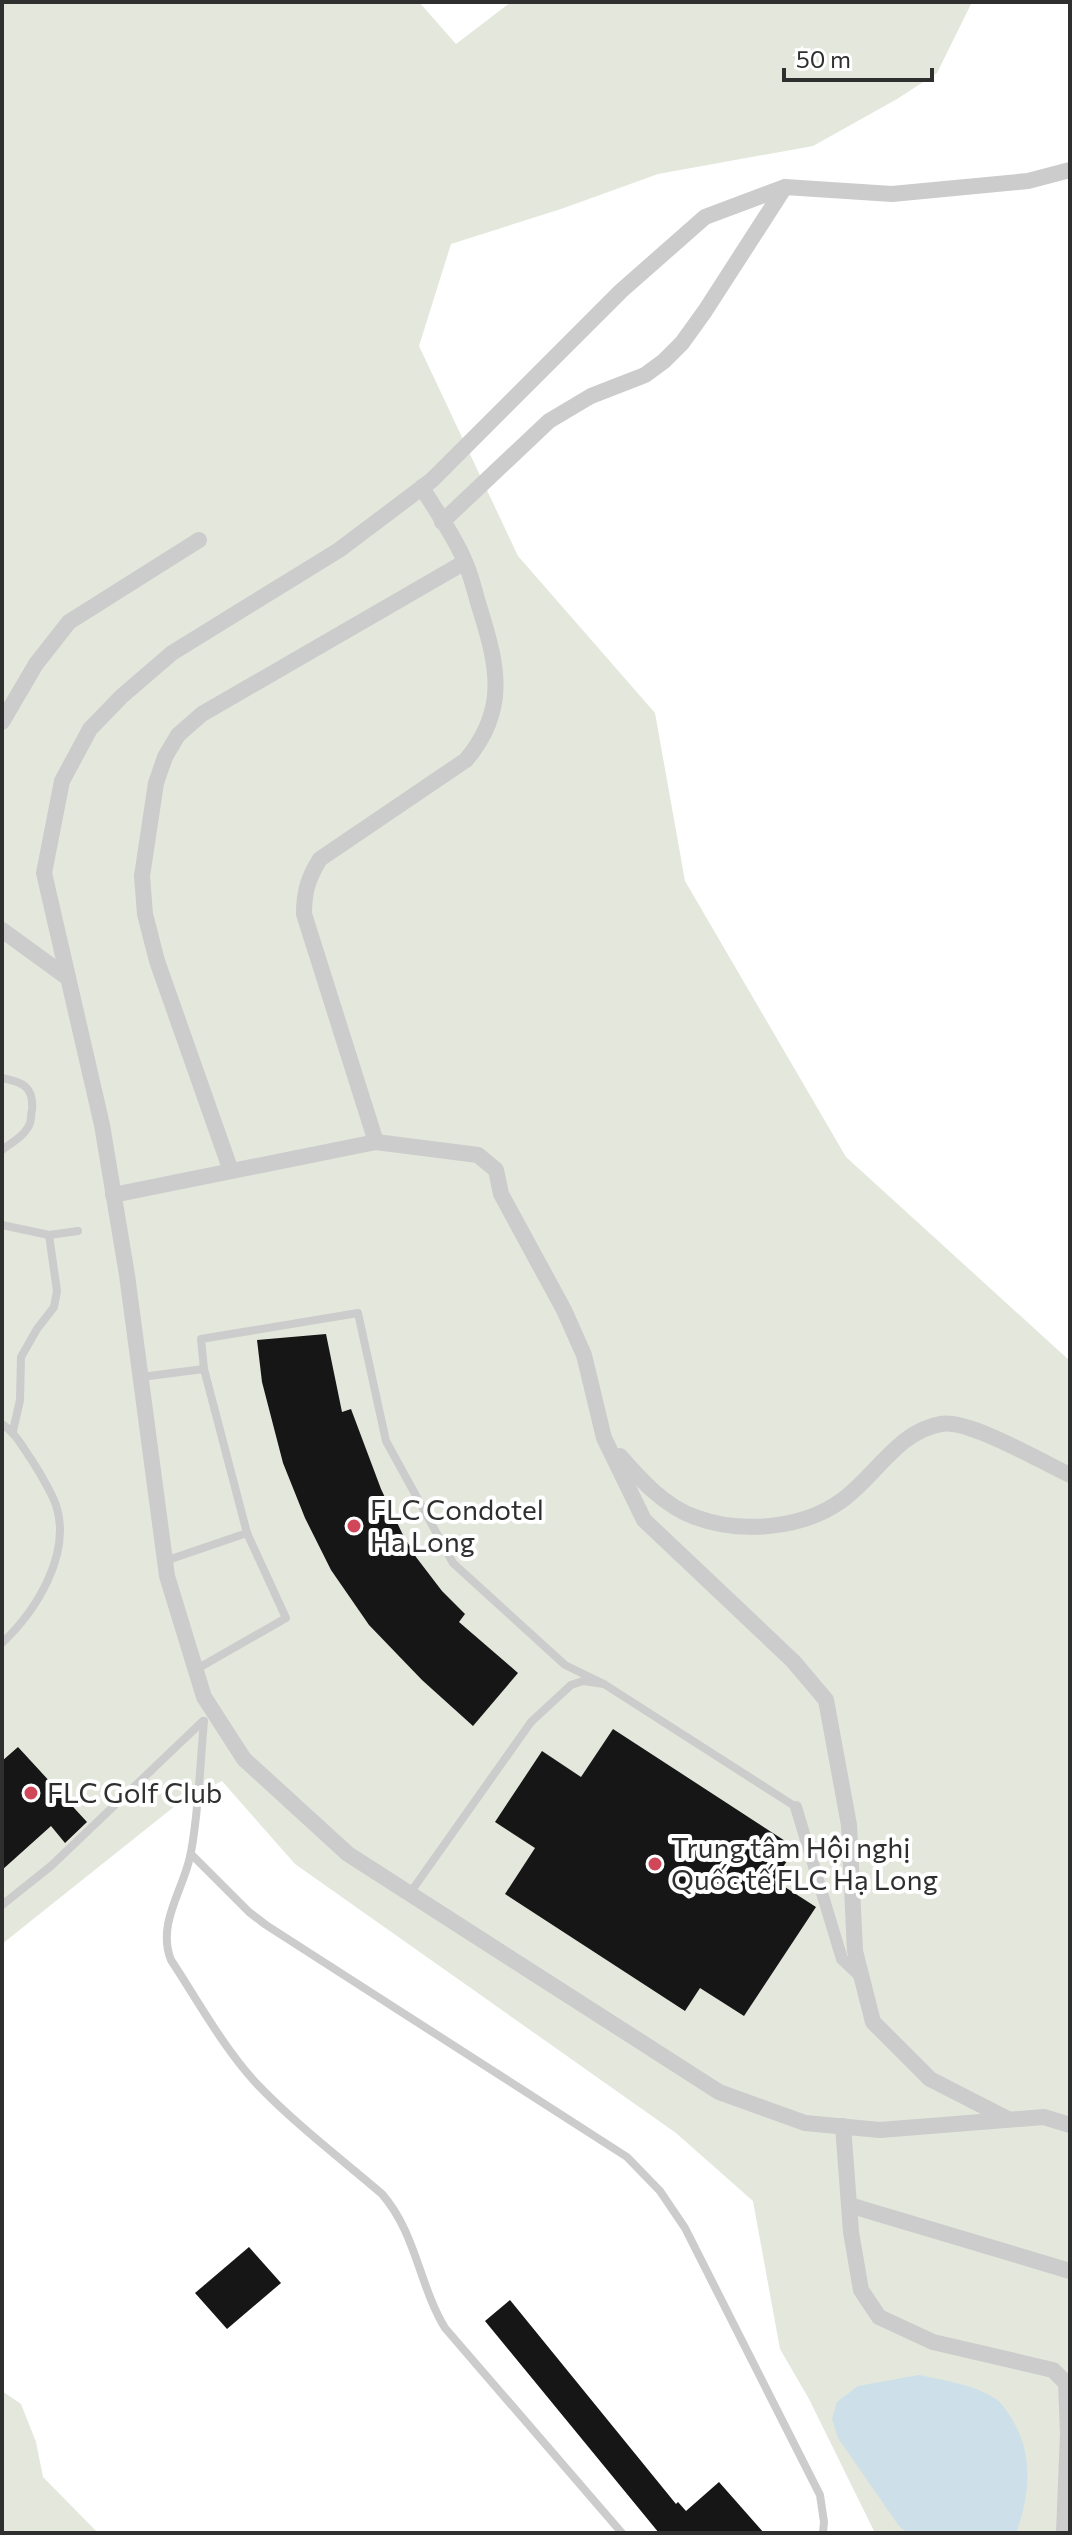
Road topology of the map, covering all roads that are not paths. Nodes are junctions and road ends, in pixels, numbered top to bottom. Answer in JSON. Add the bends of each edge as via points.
{"nodes":[{"id":1,"x":1070,"y":170,"type":"edge"},
{"id":2,"x":785,"y":187,"type":"junction"},
{"id":3,"x":422,"y":487,"type":"junction"},
{"id":4,"x":442,"y":522,"type":"junction"},
{"id":5,"x":199,"y":540,"type":"dead end"},
{"id":6,"x":465,"y":562,"type":"junction"},
{"id":7,"x":2,"y":722,"type":"edge"},
{"id":8,"x":2,"y":930,"type":"edge"},
{"id":9,"x":68,"y":978,"type":"junction"},
{"id":10,"x":2,"y":1078,"type":"edge"},
{"id":11,"x":376,"y":1142,"type":"junction"},
{"id":12,"x":2,"y":1150,"type":"edge"},
{"id":13,"x":231,"y":1171,"type":"junction"},
{"id":14,"x":113,"y":1195,"type":"junction"},
{"id":15,"x":2,"y":1225,"type":"edge"},
{"id":16,"x":78,"y":1231,"type":"dead end"},
{"id":17,"x":49,"y":1235,"type":"junction"},
{"id":18,"x":204,"y":1369,"type":"junction"},
{"id":19,"x":141,"y":1377,"type":"junction"},
{"id":20,"x":2,"y":1424,"type":"edge"},
{"id":21,"x":13,"y":1431,"type":"junction"},
{"id":22,"x":604,"y":1438,"type":"junction"},
{"id":23,"x":1070,"y":1475,"type":"edge"},
{"id":24,"x":247,"y":1533,"type":"junction"},
{"id":25,"x":165,"y":1561,"type":"junction"},
{"id":26,"x":2,"y":1643,"type":"edge"},
{"id":27,"x":195,"y":1670,"type":"junction"},
{"id":28,"x":604,"y":1684,"type":"junction"},
{"id":29,"x":208,"y":1717,"type":"junction"},
{"id":30,"x":796,"y":1807,"type":"joint"},
{"id":31,"x":191,"y":1854,"type":"junction"},
{"id":32,"x":409,"y":1894,"type":"junction"},
{"id":33,"x":2,"y":1905,"type":"edge"},
{"id":34,"x":861,"y":1978,"type":"junction"},
{"id":35,"x":1009,"y":2120,"type":"junction"},
{"id":36,"x":1070,"y":2125,"type":"edge"},
{"id":37,"x":843,"y":2126,"type":"junction"},
{"id":38,"x":849,"y":2205,"type":"junction"},
{"id":39,"x":1070,"y":2271,"type":"edge"},
{"id":40,"x":622,"y":2533,"type":"edge"},
{"id":41,"x":823,"y":2533,"type":"edge"},
{"id":42,"x":1064,"y":2533,"type":"edge"}],
"edges":[{"from":1,"to":2,"type":"street","via":[[1028,181],[892,194]]},
{"from":2,"to":3,"type":"street","via":[[705,217],[621,291]]},
{"from":2,"to":4,"type":"street","via":[[705,311],[664,361],[549,421]]},
{"from":3,"to":4,"type":"street"},
{"from":3,"to":9,"type":"street","via":[[339,550],[172,653],[90,729],[62,781],[44,873]]},
{"from":4,"to":6,"type":"street"},
{"from":5,"to":7,"type":"street","via":[[69,622],[36,664]]},
{"from":6,"to":11,"type":"street","via":[[495,665],[490,722],[481,742],[466,760],[320,859],[304,895],[304,914]]},
{"from":6,"to":13,"type":"street","via":[[202,714],[178,735],[165,757],[142,876],[145,914]]},
{"from":8,"to":9,"type":"street"},
{"from":9,"to":14,"type":"street"},
{"from":10,"to":12,"type":"lane","via":[[23,1083],[32,1102],[31,1123]]},
{"from":11,"to":13,"type":"street"},
{"from":11,"to":22,"type":"street","via":[[478,1155],[496,1170],[501,1194],[584,1355]]},
{"from":13,"to":14,"type":"street"},
{"from":14,"to":19,"type":"street"},
{"from":15,"to":17,"type":"lane"},
{"from":16,"to":17,"type":"lane"},
{"from":17,"to":21,"type":"lane","via":[[57,1291],[54,1307],[21,1357]]},
{"from":18,"to":19,"type":"lane"},
{"from":18,"to":24,"type":"lane"},
{"from":18,"to":28,"type":"lane","via":[[201,1339],[358,1313],[386,1441],[453,1563],[565,1665]]},
{"from":19,"to":25,"type":"street"},
{"from":20,"to":21,"type":"lane"},
{"from":21,"to":26,"type":"lane","via":[[56,1506],[59,1534],[54,1564],[34,1608]]},
{"from":22,"to":23,"type":"street","via":[[666,1501],[695,1517],[733,1525],[774,1526],[811,1517],[841,1501],[907,1438],[944,1423],[966,1426]]},
{"from":22,"to":34,"type":"street","via":[[644,1520],[793,1661],[826,1700],[849,1825]]},
{"from":24,"to":25,"type":"lane"},
{"from":24,"to":27,"type":"lane","via":[[286,1618]]},
{"from":25,"to":27,"type":"street"},
{"from":27,"to":29,"type":"street"},
{"from":28,"to":30,"type":"lane"},
{"from":28,"to":32,"type":"lane","via":[[571,1685],[531,1722]]},
{"from":29,"to":31,"type":"lane"},
{"from":29,"to":32,"type":"street","via":[[244,1759],[348,1854]]},
{"from":29,"to":33,"type":"lane","via":[[51,1866]]},
{"from":30,"to":34,"type":"street","via":[[842,1959]]},
{"from":31,"to":40,"type":"lane","via":[[167,1927],[171,1960],[254,2081],[396,2210],[445,2328]]},
{"from":31,"to":41,"type":"lane","via":[[266,1925],[627,2157],[660,2191],[685,2228],[820,2495]]},
{"from":32,"to":37,"type":"street","via":[[719,2092],[805,2123]]},
{"from":34,"to":35,"type":"street","via":[[873,2022],[930,2079]]},
{"from":35,"to":36,"type":"street","via":[[1044,2117]]},
{"from":35,"to":37,"type":"street","via":[[880,2130]]},
{"from":37,"to":38,"type":"street"},
{"from":38,"to":39,"type":"street"},
{"from":38,"to":42,"type":"street","via":[[861,2290],[879,2317],[933,2342],[1053,2370],[1066,2383]]}]}
